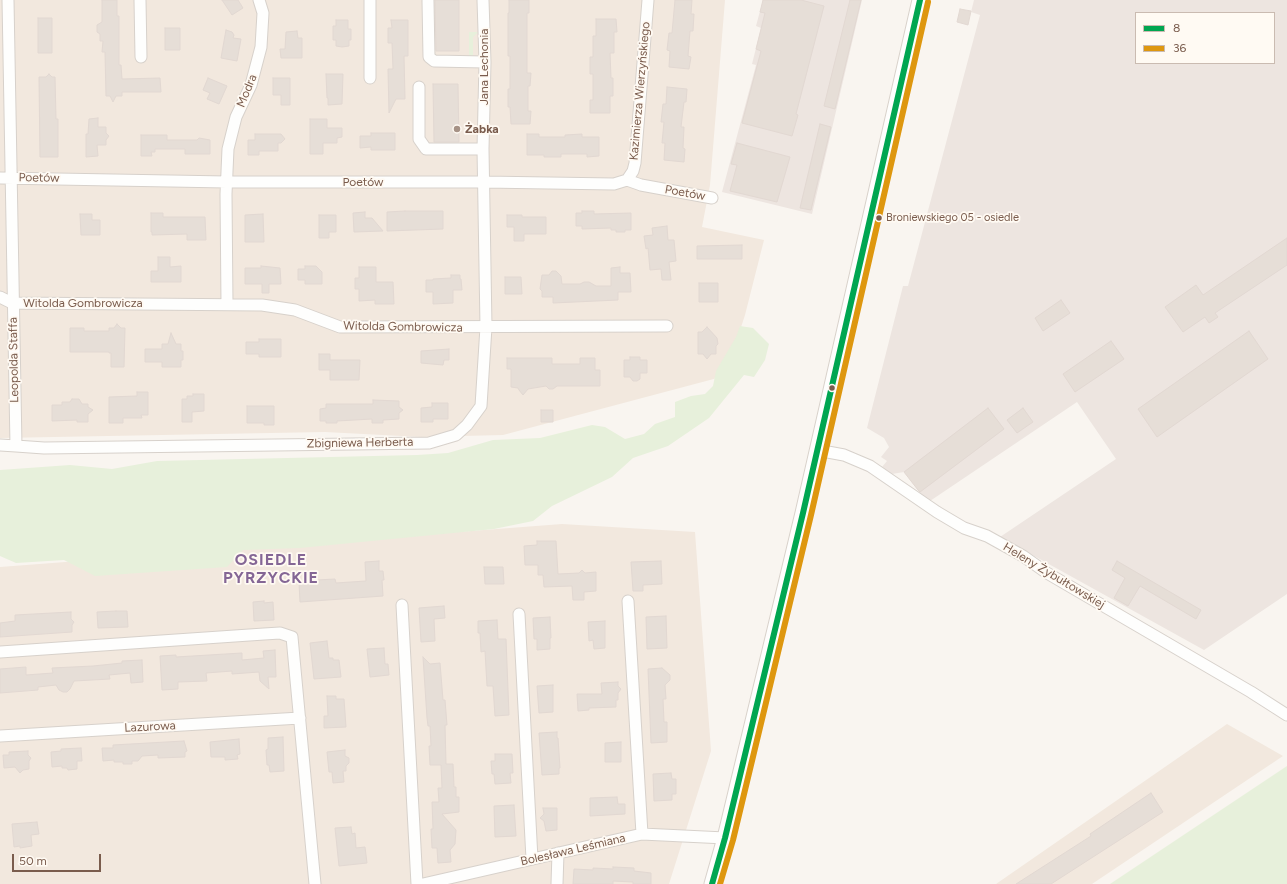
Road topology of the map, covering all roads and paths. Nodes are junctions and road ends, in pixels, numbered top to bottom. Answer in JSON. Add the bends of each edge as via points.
{"nodes":[{"id":1,"x":8,"y":0,"type":"edge"},
{"id":2,"x":140,"y":0,"type":"edge"},
{"id":3,"x":259,"y":0,"type":"edge"},
{"id":4,"x":370,"y":0,"type":"edge"},
{"id":5,"x":483,"y":0,"type":"edge"},
{"id":6,"x":648,"y":0,"type":"edge"},
{"id":7,"x":920,"y":0,"type":"edge"},
{"id":8,"x":428,"y":1,"type":"dead end"},
{"id":9,"x":141,"y":56,"type":"dead end"},
{"id":10,"x":485,"y":62,"type":"junction"},
{"id":11,"x":370,"y":78,"type":"dead end"},
{"id":12,"x":419,"y":87,"type":"dead end"},
{"id":13,"x":483,"y":149,"type":"junction"},
{"id":14,"x":6,"y":178,"type":"edge"},
{"id":15,"x":627,"y":180,"type":"junction"},
{"id":16,"x":227,"y":182,"type":"junction"},
{"id":17,"x":484,"y":182,"type":"junction"},
{"id":18,"x":712,"y":198,"type":"dead end"},
{"id":19,"x":0,"y":297,"type":"edge"},
{"id":20,"x":12,"y":303,"type":"junction"},
{"id":21,"x":227,"y":304,"type":"junction"},
{"id":22,"x":667,"y":326,"type":"dead end"},
{"id":23,"x":486,"y":327,"type":"junction"},
{"id":24,"x":0,"y":446,"type":"edge"},
{"id":25,"x":16,"y":446,"type":"junction"},
{"id":26,"x":817,"y":450,"type":"junction"},
{"id":27,"x":628,"y":601,"type":"dead end"},
{"id":28,"x":402,"y":605,"type":"dead end"},
{"id":29,"x":519,"y":614,"type":"dead end"},
{"id":30,"x":0,"y":652,"type":"edge"},
{"id":31,"x":1287,"y":715,"type":"edge"},
{"id":32,"x":300,"y":718,"type":"junction"},
{"id":33,"x":0,"y":736,"type":"edge"},
{"id":34,"x":642,"y":834,"type":"junction"},
{"id":35,"x":725,"y":838,"type":"junction"},
{"id":36,"x":558,"y":853,"type":"junction"},
{"id":37,"x":532,"y":859,"type":"junction"},
{"id":38,"x":314,"y":884,"type":"edge"},
{"id":39,"x":417,"y":884,"type":"edge"},
{"id":40,"x":423,"y":884,"type":"edge"},
{"id":41,"x":557,"y":884,"type":"edge"},
{"id":42,"x":712,"y":884,"type":"edge"}],
"edges":[{"from":1,"to":14,"type":"street","name":"Leopolda Staffa"},
{"from":2,"to":9,"type":"street"},
{"from":3,"to":16,"type":"street","name":"Modra","via":[[263,13],[262,47],[251,85],[236,117],[228,149]]},
{"from":4,"to":11,"type":"street"},
{"from":5,"to":10,"type":"street","name":"Jana Lechonia"},
{"from":6,"to":15,"type":"street","name":"Kazimierza Wierzyńskiego","via":[[635,162]]},
{"from":7,"to":26,"type":"main road"},
{"from":8,"to":10,"type":"street","via":[[429,57],[434,61]]},
{"from":10,"to":13,"type":"street","name":"Jana Lechonia"},
{"from":12,"to":13,"type":"street","via":[[419,139],[426,149]]},
{"from":13,"to":17,"type":"street","name":"Jana Lechonia"},
{"from":14,"to":16,"type":"street","name":"Poetów"},
{"from":14,"to":20,"type":"street","name":"Leopolda Staffa"},
{"from":15,"to":17,"type":"street","name":"Poetów","via":[[614,184]]},
{"from":15,"to":18,"type":"street","name":"Poetów"},
{"from":16,"to":17,"type":"street","name":"Poetów"},
{"from":16,"to":21,"type":"street"},
{"from":17,"to":23,"type":"street","name":"Zbigniewa Herberta"},
{"from":19,"to":20,"type":"street","name":"Witolda Gombrowicza"},
{"from":20,"to":21,"type":"street","name":"Witolda Gombrowicza"},
{"from":20,"to":25,"type":"street","name":"Leopolda Staffa"},
{"from":21,"to":23,"type":"street","name":"Witolda Gombrowicza","via":[[262,305],[295,310],[340,327]]},
{"from":22,"to":23,"type":"street","name":"Witolda Gombrowicza"},
{"from":23,"to":25,"type":"street","name":"Zbigniewa Herberta","via":[[481,406],[456,435],[438,441],[44,448]]},
{"from":24,"to":25,"type":"street","name":"Zbigniewa Herberta"},
{"from":26,"to":31,"type":"street","name":"Heleny Żybułtowskiej","via":[[844,455],[870,466],[940,514],[1023,556],[1047,573]]},
{"from":26,"to":35,"type":"main road"},
{"from":27,"to":34,"type":"street"},
{"from":28,"to":39,"type":"street"},
{"from":29,"to":37,"type":"street"},
{"from":30,"to":32,"type":"street","via":[[280,633],[292,637]]},
{"from":32,"to":33,"type":"street","name":"Lazurowa"},
{"from":32,"to":38,"type":"street"},
{"from":34,"to":35,"type":"street","name":"Bolesława Leśmiana"},
{"from":34,"to":36,"type":"street","name":"Bolesława Leśmiana"},
{"from":35,"to":42,"type":"main road"},
{"from":36,"to":37,"type":"street","name":"Bolesława Leśmiana"},
{"from":36,"to":41,"type":"street"},
{"from":37,"to":40,"type":"street","name":"Bolesława Leśmiana"}]}
